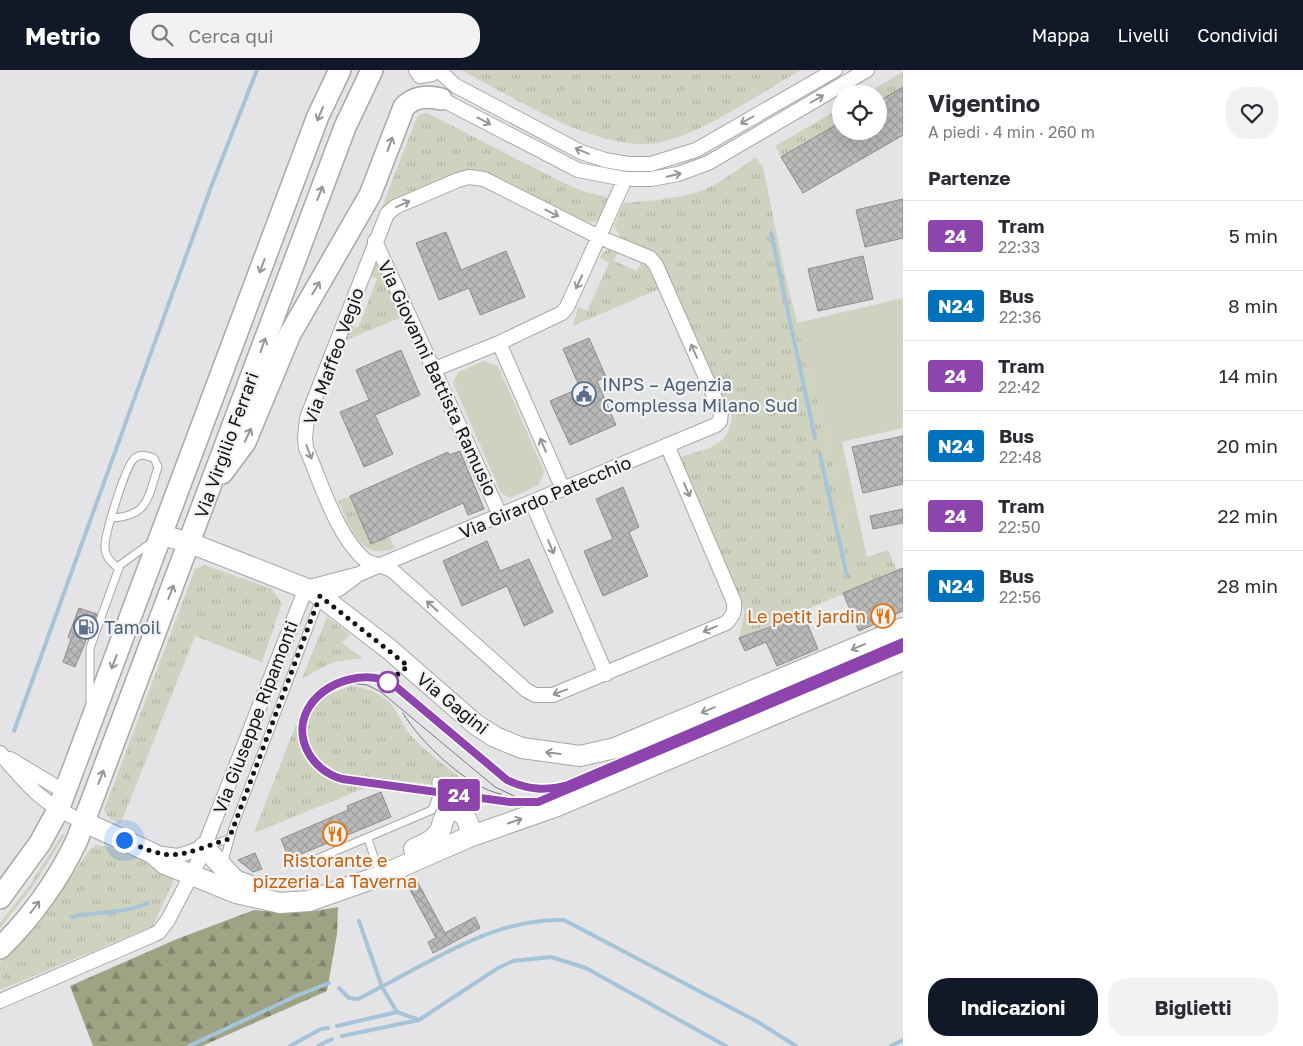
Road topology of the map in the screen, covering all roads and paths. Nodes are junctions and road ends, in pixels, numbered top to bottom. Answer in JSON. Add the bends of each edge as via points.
{"nodes":[{"id":1,"x":340,"y":70,"type":"edge"},
{"id":2,"x":372,"y":70,"type":"edge"},
{"id":3,"x":416,"y":70,"type":"edge"},
{"id":4,"x":437,"y":70,"type":"edge"},
{"id":5,"x":835,"y":70,"type":"edge"},
{"id":6,"x":867,"y":70,"type":"edge"},
{"id":7,"x":441,"y":99,"type":"joint"},
{"id":8,"x":626,"y":179,"type":"junction"},
{"id":9,"x":599,"y":237,"type":"junction"},
{"id":10,"x":375,"y":241,"type":"junction"},
{"id":11,"x":499,"y":343,"type":"junction"},
{"id":12,"x":435,"y":369,"type":"junction"},
{"id":13,"x":721,"y":412,"type":"joint"},
{"id":14,"x":667,"y":445,"type":"junction"},
{"id":15,"x":209,"y":489,"type":"junction"},
{"id":16,"x":563,"y":490,"type":"junction"},
{"id":17,"x":532,"y":502,"type":"junction"},
{"id":18,"x":500,"y":515,"type":"junction"},
{"id":19,"x":112,"y":518,"type":"junction"},
{"id":20,"x":162,"y":534,"type":"junction"},
{"id":21,"x":190,"y":543,"type":"junction"},
{"id":22,"x":382,"y":564,"type":"junction"},
{"id":23,"x":119,"y":569,"type":"junction"},
{"id":24,"x":313,"y":592,"type":"junction"},
{"id":25,"x":903,"y":628,"type":"edge"},
{"id":26,"x":903,"y":660,"type":"edge"},
{"id":27,"x":606,"y":674,"type":"junction"},
{"id":28,"x":90,"y":727,"type":"junction"},
{"id":29,"x":0,"y":754,"type":"edge"},
{"id":30,"x":436,"y":781,"type":"dead end"},
{"id":31,"x":61,"y":801,"type":"junction"},
{"id":32,"x":84,"y":822,"type":"junction"},
{"id":33,"x":469,"y":837,"type":"junction"},
{"id":34,"x":229,"y":839,"type":"junction"},
{"id":35,"x":368,"y":839,"type":"junction"},
{"id":36,"x":204,"y":847,"type":"junction"},
{"id":37,"x":152,"y":853,"type":"junction"},
{"id":38,"x":305,"y":864,"type":"dead end"},
{"id":39,"x":378,"y":870,"type":"junction"},
{"id":40,"x":227,"y":872,"type":"junction"},
{"id":41,"x":192,"y":874,"type":"junction"},
{"id":42,"x":0,"y":898,"type":"edge"},
{"id":43,"x":0,"y":948,"type":"edge"},
{"id":44,"x":0,"y":1001,"type":"edge"}],
"edges":[{"from":1,"to":20,"type":"main road","name":"Via Virgilio Ferrari","one_way":true,"via":[[318,116]]},
{"from":15,"to":2,"type":"main road","name":"Via Virgilio Ferrari","one_way":true,"via":[[345,127]]},
{"from":3,"to":4,"type":"street","via":[[420,76]]},
{"from":5,"to":4,"type":"street","one_way":true,"via":[[696,150],[651,164],[628,164],[581,152],[456,86]]},
{"from":8,"to":6,"type":"street","one_way":true,"via":[[664,177],[697,168]]},
{"from":7,"to":8,"type":"street","one_way":true,"via":[[570,166],[600,176]]},
{"from":15,"to":7,"type":"main road","one_way":true,"via":[[245,442],[290,334],[370,195],[404,107],[416,98]]},
{"from":8,"to":9,"type":"street"},
{"from":10,"to":9,"type":"street","name":"Via Maffeo Vegio","one_way":true,"via":[[391,210],[469,177],[484,178]]},
{"from":9,"to":11,"type":"street","one_way":true,"via":[[562,313]]},
{"from":13,"to":9,"type":"street","name":"Via Maffeo Vegio","one_way":true,"via":[[656,265],[648,257]]},
{"from":10,"to":12,"type":"street","name":"Via Giovanni Battista Ramusio"},
{"from":10,"to":22,"type":"street","name":"Via Maffeo Vegio","one_way":true,"via":[[307,418],[305,438],[349,541],[367,561]]},
{"from":11,"to":12,"type":"street"},
{"from":16,"to":11,"type":"street","one_way":true},
{"from":12,"to":18,"type":"street","name":"Via Giovanni Battista Ramusio"},
{"from":13,"to":14,"type":"street","name":"Via Girardo Patecchio","via":[[716,425]]},
{"from":14,"to":16,"type":"street","name":"Via Girardo Patecchio"},
{"from":14,"to":27,"type":"street","name":"Via Maffeo Vegio","one_way":true,"via":[[735,610],[726,622]]},
{"from":15,"to":21,"type":"main road","name":"Via Virgilio Ferrari"},
{"from":16,"to":17,"type":"street","name":"Via Girardo Patecchio"},
{"from":17,"to":18,"type":"street","name":"Via Girardo Patecchio"},
{"from":17,"to":27,"type":"street","one_way":true},
{"from":18,"to":22,"type":"street","name":"Via Girardo Patecchio"},
{"from":19,"to":19,"type":"lane","via":[[130,517],[148,499],[158,466],[154,458],[143,455],[129,464]]},
{"from":19,"to":23,"type":"lane","via":[[105,547],[108,560]]},
{"from":20,"to":21,"type":"street","name":"Via Gagini"},
{"from":20,"to":23,"type":"lane"},
{"from":20,"to":28,"type":"main road","name":"Via Virgilio Ferrari","one_way":true},
{"from":21,"to":24,"type":"street","name":"Via Gagini"},
{"from":32,"to":21,"type":"main road","name":"Via Virgilio Ferrari","one_way":true},
{"from":22,"to":24,"type":"street","name":"Via Girardo Patecchio","via":[[359,574],[339,589]]},
{"from":27,"to":22,"type":"street","name":"Via Maffeo Vegio","one_way":true,"via":[[552,695],[530,692]]},
{"from":23,"to":28,"type":"lane","via":[[90,648]]},
{"from":25,"to":24,"type":"street","name":"Via Gagini","one_way":true,"via":[[601,753],[580,756],[522,748],[495,737],[475,724],[389,649]]},
{"from":24,"to":34,"type":"lane","name":"Via Giuseppe Ripamonti"},
{"from":24,"to":36,"type":"street","name":"Via Giuseppe Ripamonti"},
{"from":33,"to":26,"type":"street","name":"Via Giuseppe Ripamonti","one_way":true,"via":[[557,806]]},
{"from":28,"to":31,"type":"main road","name":"Via Virgilio Ferrari"},
{"from":29,"to":31,"type":"street"},
{"from":29,"to":31,"type":"street","via":[[31,790]]},
{"from":30,"to":35,"type":"lane","via":[[436,800],[432,810]]},
{"from":31,"to":32,"type":"street","name":"Via Giuseppe Ripamonti"},
{"from":31,"to":42,"type":"main road","via":[[40,843]]},
{"from":32,"to":37,"type":"street","name":"Via Giuseppe Ripamonti"},
{"from":43,"to":32,"type":"main road","one_way":true,"via":[[56,877]]},
{"from":33,"to":39,"type":"street","name":"Via Giuseppe Ripamonti"},
{"from":33,"to":39,"type":"street","name":"Via Giuseppe Ripamonti","via":[[471,829],[463,814],[448,814],[432,841]]},
{"from":34,"to":36,"type":"lane","name":"Via Giuseppe Ripamonti"},
{"from":34,"to":40,"type":"lane","name":"Via Giuseppe Ripamonti","via":[[224,858]]},
{"from":35,"to":38,"type":"lane"},
{"from":35,"to":39,"type":"lane"},
{"from":36,"to":37,"type":"street","name":"Via Giuseppe Ripamonti","via":[[178,856]]},
{"from":36,"to":40,"type":"street","name":"Via Giuseppe Ripamonti"},
{"from":36,"to":41,"type":"street","name":"Via Giuseppe Ripamonti"},
{"from":37,"to":41,"type":"street","name":"Via Giuseppe Ripamonti","via":[[165,864]]},
{"from":39,"to":40,"type":"street","name":"Via Giuseppe Ripamonti","via":[[315,888],[288,890],[254,887],[235,880]]},
{"from":39,"to":41,"type":"street","name":"Via Giuseppe Ripamonti","via":[[323,898],[296,904],[236,894]]},
{"from":41,"to":44,"type":"street","name":"Via Giuseppe Ripamonti","via":[[159,932]]}]}
